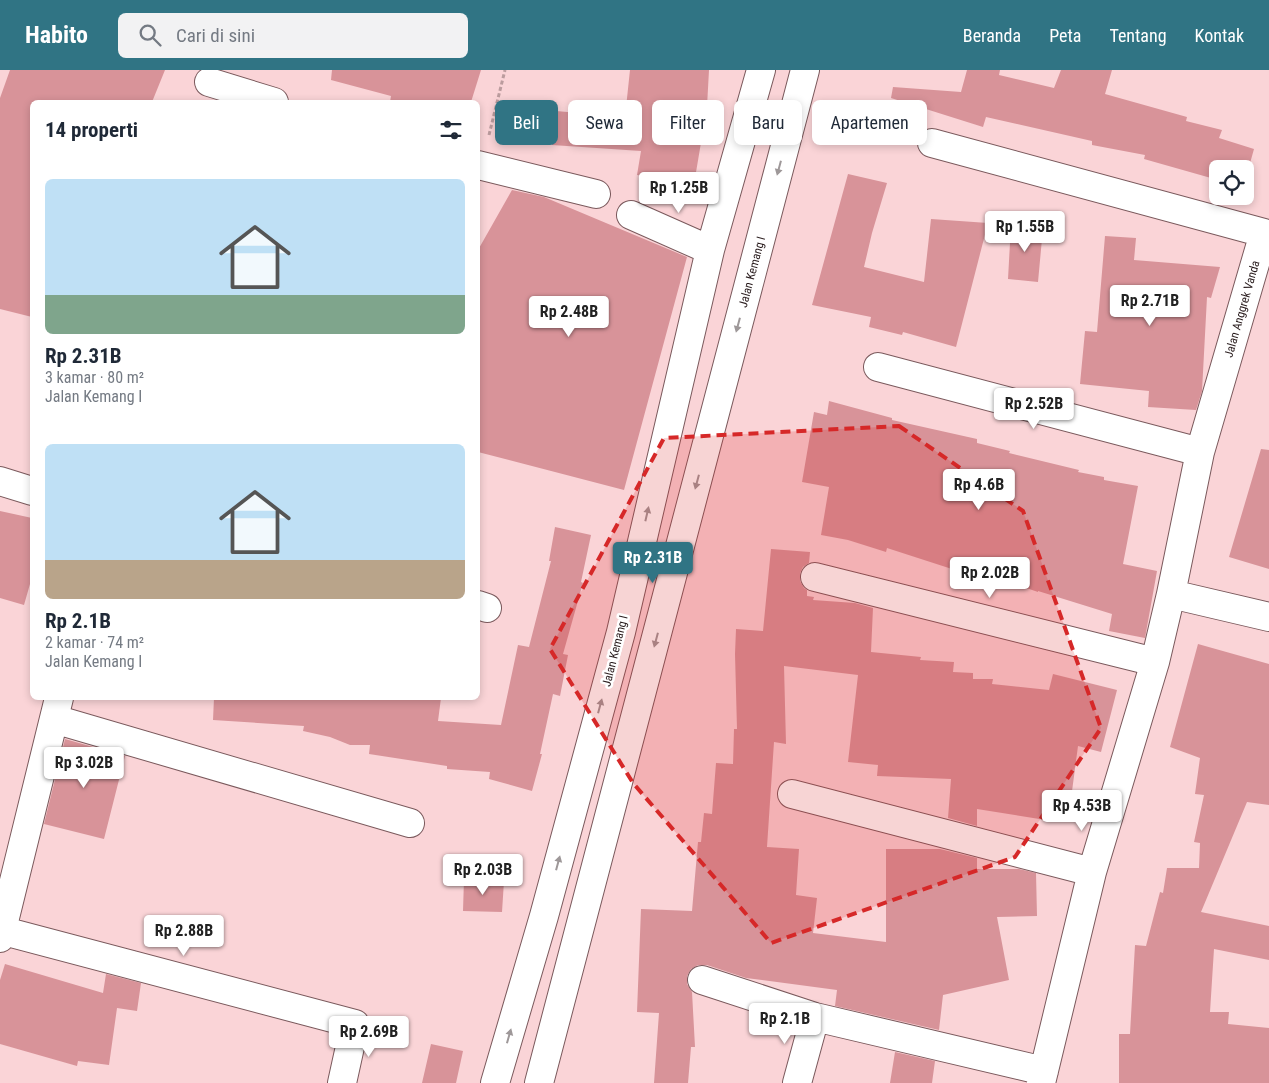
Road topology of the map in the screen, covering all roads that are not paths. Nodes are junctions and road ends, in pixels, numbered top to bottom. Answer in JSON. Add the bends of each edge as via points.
{"nodes":[{"id":1,"x":761,"y":70,"type":"edge"},
{"id":2,"x":805,"y":70,"type":"edge"},
{"id":3,"x":208,"y":85,"type":"edge"},
{"id":4,"x":266,"y":100,"type":"edge"},
{"id":5,"x":932,"y":143,"type":"dead end"},
{"id":6,"x":480,"y":166,"type":"edge"},
{"id":7,"x":596,"y":194,"type":"dead end"},
{"id":8,"x":631,"y":216,"type":"dead end"},
{"id":9,"x":1267,"y":234,"type":"edge"},
{"id":10,"x":710,"y":250,"type":"junction"},
{"id":11,"x":878,"y":367,"type":"dead end"},
{"id":12,"x":1200,"y":452,"type":"junction"},
{"id":13,"x":0,"y":481,"type":"edge"},
{"id":14,"x":30,"y":490,"type":"edge"},
{"id":15,"x":816,"y":577,"type":"dead end"},
{"id":16,"x":1171,"y":594,"type":"junction"},
{"id":17,"x":1269,"y":617,"type":"edge"},
{"id":18,"x":1155,"y":662,"type":"junction"},
{"id":19,"x":57,"y":708,"type":"edge"},
{"id":20,"x":792,"y":794,"type":"dead end"},
{"id":21,"x":410,"y":823,"type":"dead end"},
{"id":22,"x":1092,"y":872,"type":"junction"},
{"id":23,"x":1,"y":933,"type":"edge"},
{"id":24,"x":702,"y":980,"type":"dead end"},
{"id":25,"x":815,"y":1017,"type":"junction"},
{"id":26,"x":1043,"y":1077,"type":"edge"},
{"id":27,"x":342,"y":1083,"type":"edge"},
{"id":28,"x":495,"y":1083,"type":"edge"},
{"id":29,"x":539,"y":1083,"type":"edge"},
{"id":30,"x":797,"y":1083,"type":"edge"}],
"edges":[{"from":1,"to":10,"type":"street","name":"Jalan Kemang I"},
{"from":2,"to":29,"type":"street","name":"Jalan Kemang I","one_way":true},
{"from":3,"to":4,"type":"street"},
{"from":5,"to":9,"type":"street","name":"Jalan Anggrek Vanda"},
{"from":6,"to":7,"type":"street"},
{"from":8,"to":10,"type":"street"},
{"from":9,"to":12,"type":"street","name":"Jalan Anggrek Vanda"},
{"from":28,"to":10,"type":"street","name":"Jalan Kemang I","one_way":true,"via":[[544,916],[620,632]]},
{"from":11,"to":12,"type":"street"},
{"from":12,"to":16,"type":"street","name":"Jalan Anggrek Vanda"},
{"from":13,"to":14,"type":"street"},
{"from":15,"to":18,"type":"street"},
{"from":16,"to":17,"type":"street"},
{"from":16,"to":18,"type":"street","name":"Jalan Anggrek Vanda"},
{"from":18,"to":22,"type":"street","name":"Jalan Anggrek Vanda"},
{"from":19,"to":21,"type":"street"},
{"from":19,"to":23,"type":"street"},
{"from":20,"to":22,"type":"street"},
{"from":22,"to":26,"type":"street","name":"Jalan Anggrek Vanda"},
{"from":23,"to":27,"type":"street","via":[[354,1024]]},
{"from":24,"to":25,"type":"street"},
{"from":25,"to":26,"type":"street"},
{"from":25,"to":30,"type":"street"}]}
